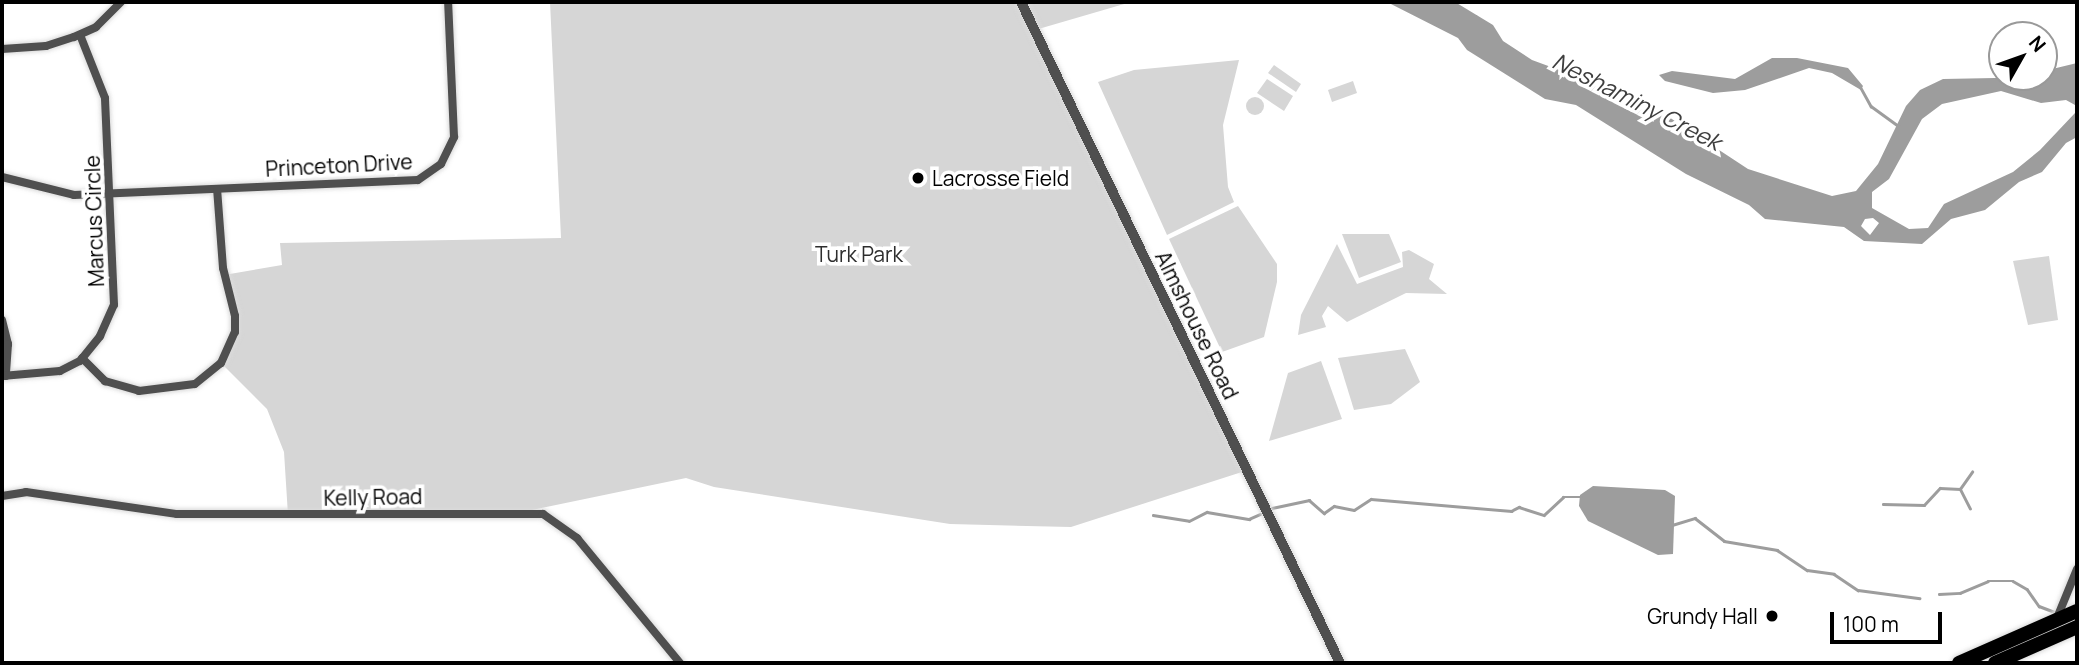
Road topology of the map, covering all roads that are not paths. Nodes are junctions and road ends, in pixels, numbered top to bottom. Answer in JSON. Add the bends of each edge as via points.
{"nodes":[{"id":1,"x":121,"y":2,"type":"edge"},
{"id":2,"x":448,"y":2,"type":"edge"},
{"id":3,"x":1021,"y":2,"type":"edge"},
{"id":4,"x":80,"y":35,"type":"junction"},
{"id":5,"x":2,"y":49,"type":"edge"},
{"id":6,"x":2,"y":177,"type":"edge"},
{"id":7,"x":217,"y":189,"type":"junction"},
{"id":8,"x":110,"y":192,"type":"junction"},
{"id":9,"x":2,"y":320,"type":"edge"},
{"id":10,"x":82,"y":358,"type":"junction"},
{"id":11,"x":4,"y":376,"type":"edge"},
{"id":12,"x":2,"y":496,"type":"edge"},
{"id":13,"x":2077,"y":569,"type":"edge"},
{"id":14,"x":2068,"y":598,"type":"junction"},
{"id":15,"x":2077,"y":602,"type":"edge"},
{"id":16,"x":2077,"y":611,"type":"edge"},
{"id":17,"x":2052,"y":622,"type":"junction"},
{"id":18,"x":2077,"y":627,"type":"edge"},
{"id":19,"x":680,"y":663,"type":"edge"},
{"id":20,"x":1340,"y":663,"type":"edge"},
{"id":21,"x":1959,"y":663,"type":"edge"},
{"id":22,"x":1995,"y":663,"type":"edge"}],
"edges":[{"from":1,"to":4,"type":"street","via":[[96,27]]},
{"from":2,"to":7,"type":"street","name":"Princeton Drive","via":[[454,137],[434,170],[411,182]]},
{"from":3,"to":20,"type":"street","name":"Almshouse Road"},
{"from":4,"to":5,"type":"street","via":[[46,46]]},
{"from":4,"to":8,"type":"street","name":"Marcus Circle","via":[[105,97]]},
{"from":6,"to":8,"type":"street","name":"Princeton Drive","via":[[61,193]]},
{"from":7,"to":8,"type":"street","name":"Princeton Drive"},
{"from":7,"to":10,"type":"street","via":[[223,268],[235,316],[235,332],[221,363],[195,384],[139,391],[105,381]]},
{"from":8,"to":10,"type":"street","name":"Marcus Circle","via":[[114,305],[100,336]]},
{"from":9,"to":11,"type":"street","via":[[8,344]]},
{"from":10,"to":11,"type":"street","name":"Marcus Circle","via":[[60,371]]},
{"from":12,"to":19,"type":"street","name":"Kelly Road","via":[[26,492],[177,514],[543,514],[577,538]]},
{"from":13,"to":14,"type":"street"},
{"from":14,"to":15,"type":"street"},
{"from":14,"to":17,"type":"street"},
{"from":16,"to":17,"type":"highway"},
{"from":17,"to":21,"type":"highway"},
{"from":18,"to":22,"type":"highway"}]}
